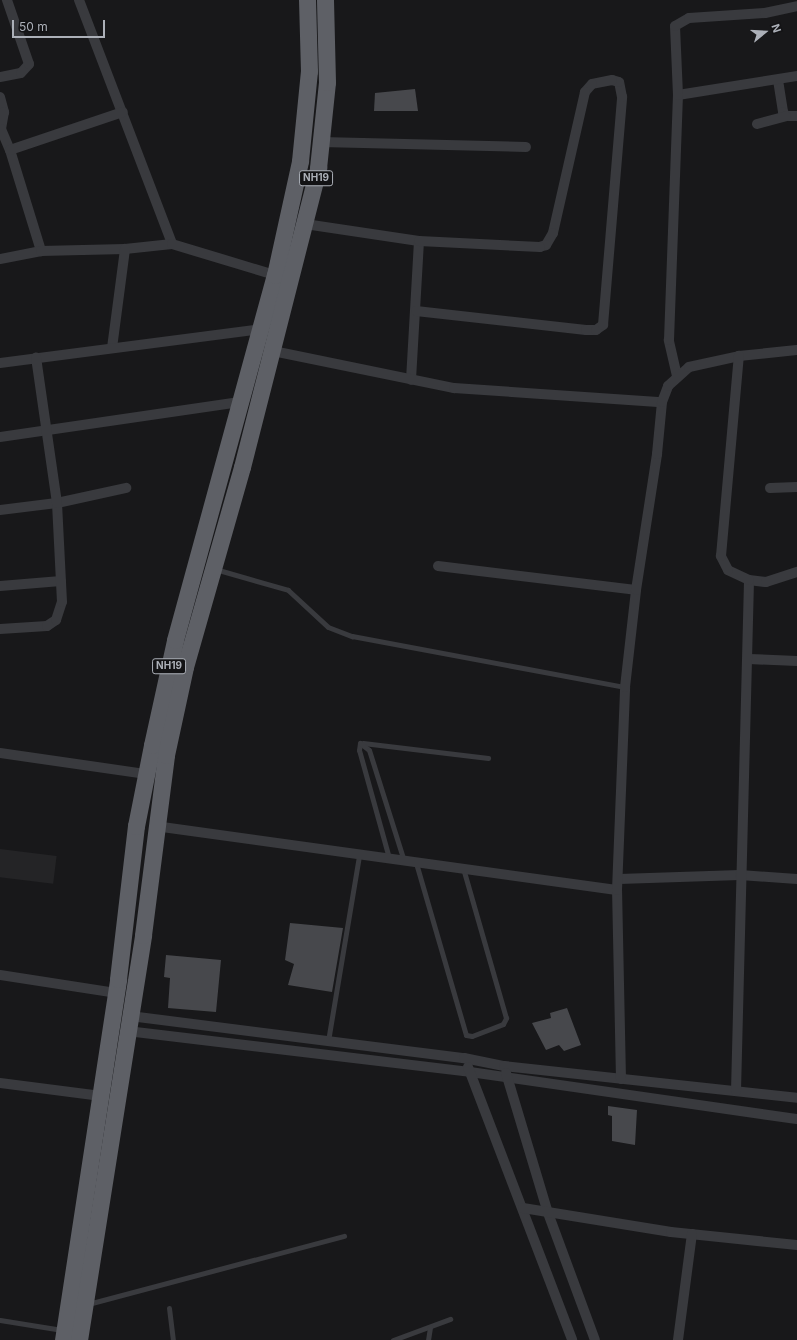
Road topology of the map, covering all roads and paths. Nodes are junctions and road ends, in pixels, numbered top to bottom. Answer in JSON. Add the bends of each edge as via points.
{"nodes":[{"id":1,"x":7,"y":0,"type":"edge"},
{"id":2,"x":79,"y":0,"type":"edge"},
{"id":3,"x":307,"y":0,"type":"edge"},
{"id":4,"x":325,"y":0,"type":"edge"},
{"id":5,"x":797,"y":6,"type":"edge"},
{"id":6,"x":797,"y":76,"type":"edge"},
{"id":7,"x":0,"y":77,"type":"edge"},
{"id":8,"x":778,"y":80,"type":"junction"},
{"id":9,"x":678,"y":95,"type":"junction"},
{"id":10,"x":0,"y":97,"type":"edge"},
{"id":11,"x":123,"y":112,"type":"junction"},
{"id":12,"x":786,"y":116,"type":"junction"},
{"id":13,"x":797,"y":116,"type":"edge"},
{"id":14,"x":757,"y":124,"type":"dead end"},
{"id":15,"x":321,"y":142,"type":"junction"},
{"id":16,"x":526,"y":147,"type":"dead end"},
{"id":17,"x":10,"y":150,"type":"junction"},
{"id":18,"x":306,"y":224,"type":"junction"},
{"id":19,"x":419,"y":242,"type":"junction"},
{"id":20,"x":172,"y":244,"type":"junction"},
{"id":21,"x":125,"y":249,"type":"junction"},
{"id":22,"x":41,"y":251,"type":"junction"},
{"id":23,"x":0,"y":259,"type":"edge"},
{"id":24,"x":275,"y":275,"type":"junction"},
{"id":25,"x":416,"y":311,"type":"junction"},
{"id":26,"x":261,"y":329,"type":"junction"},
{"id":27,"x":112,"y":348,"type":"junction"},
{"id":28,"x":797,"y":350,"type":"edge"},
{"id":29,"x":273,"y":351,"type":"junction"},
{"id":30,"x":739,"y":356,"type":"junction"},
{"id":31,"x":36,"y":358,"type":"junction"},
{"id":32,"x":0,"y":363,"type":"edge"},
{"id":33,"x":677,"y":376,"type":"junction"},
{"id":34,"x":411,"y":380,"type":"junction"},
{"id":35,"x":241,"y":402,"type":"junction"},
{"id":36,"x":662,"y":402,"type":"junction"},
{"id":37,"x":48,"y":430,"type":"junction"},
{"id":38,"x":0,"y":437,"type":"edge"},
{"id":39,"x":797,"y":487,"type":"edge"},
{"id":40,"x":126,"y":488,"type":"dead end"},
{"id":41,"x":770,"y":488,"type":"dead end"},
{"id":42,"x":57,"y":503,"type":"junction"},
{"id":43,"x":0,"y":510,"type":"edge"},
{"id":44,"x":438,"y":566,"type":"dead end"},
{"id":45,"x":212,"y":568,"type":"junction"},
{"id":46,"x":797,"y":572,"type":"edge"},
{"id":47,"x":61,"y":580,"type":"junction"},
{"id":48,"x":749,"y":580,"type":"junction"},
{"id":49,"x":0,"y":586,"type":"edge"},
{"id":50,"x":636,"y":590,"type":"junction"},
{"id":51,"x":0,"y":629,"type":"edge"},
{"id":52,"x":749,"y":659,"type":"junction"},
{"id":53,"x":797,"y":660,"type":"edge"},
{"id":54,"x":625,"y":687,"type":"junction"},
{"id":55,"x":362,"y":743,"type":"junction"},
{"id":56,"x":0,"y":753,"type":"edge"},
{"id":57,"x":488,"y":758,"type":"dead end"},
{"id":58,"x":146,"y":774,"type":"junction"},
{"id":59,"x":155,"y":826,"type":"junction"},
{"id":60,"x":359,"y":855,"type":"junction"},
{"id":61,"x":389,"y":859,"type":"junction"},
{"id":62,"x":404,"y":861,"type":"junction"},
{"id":63,"x":416,"y":863,"type":"junction"},
{"id":64,"x":462,"y":867,"type":"junction"},
{"id":65,"x":740,"y":875,"type":"junction"},
{"id":66,"x":619,"y":879,"type":"junction"},
{"id":67,"x":797,"y":879,"type":"edge"},
{"id":68,"x":617,"y":890,"type":"junction"},
{"id":69,"x":0,"y":975,"type":"edge"},
{"id":70,"x":116,"y":993,"type":"junction"},
{"id":71,"x":128,"y":1024,"type":"junction"},
{"id":72,"x":328,"y":1041,"type":"junction"},
{"id":73,"x":464,"y":1058,"type":"junction"},
{"id":74,"x":504,"y":1066,"type":"junction"},
{"id":75,"x":470,"y":1072,"type":"junction"},
{"id":76,"x":508,"y":1079,"type":"junction"},
{"id":77,"x":621,"y":1079,"type":"junction"},
{"id":78,"x":0,"y":1083,"type":"edge"},
{"id":79,"x":736,"y":1091,"type":"junction"},
{"id":80,"x":101,"y":1096,"type":"junction"},
{"id":81,"x":797,"y":1098,"type":"edge"},
{"id":82,"x":797,"y":1119,"type":"edge"},
{"id":83,"x":523,"y":1208,"type":"junction"},
{"id":84,"x":548,"y":1213,"type":"junction"},
{"id":85,"x":692,"y":1234,"type":"junction"},
{"id":86,"x":344,"y":1236,"type":"dead end"},
{"id":87,"x":797,"y":1245,"type":"edge"},
{"id":88,"x":84,"y":1306,"type":"junction"},
{"id":89,"x":169,"y":1308,"type":"dead end"},
{"id":90,"x":450,"y":1319,"type":"dead end"},
{"id":91,"x":0,"y":1320,"type":"edge"},
{"id":92,"x":430,"y":1327,"type":"junction"},
{"id":93,"x":64,"y":1335,"type":"edge"},
{"id":94,"x":79,"y":1340,"type":"edge"},
{"id":95,"x":173,"y":1340,"type":"edge"},
{"id":96,"x":393,"y":1340,"type":"edge"},
{"id":97,"x":428,"y":1340,"type":"edge"},
{"id":98,"x":572,"y":1340,"type":"edge"},
{"id":99,"x":595,"y":1340,"type":"edge"},
{"id":100,"x":678,"y":1340,"type":"edge"}],
"edges":[{"from":1,"to":7,"type":"street","via":[[29,64],[21,72]]},
{"from":2,"to":11,"type":"street"},
{"from":3,"to":24,"type":"highway","number":"NH19","via":[[309,71],[300,161]]},
{"from":4,"to":15,"type":"highway","number":"NH19","via":[[327,82]]},
{"from":5,"to":9,"type":"street","via":[[765,13],[689,18],[680,22],[675,26],[674,34]]},
{"from":6,"to":8,"type":"street"},
{"from":8,"to":9,"type":"street"},
{"from":8,"to":12,"type":"street"},
{"from":9,"to":33,"type":"street","via":[[669,340]]},
{"from":10,"to":17,"type":"street","via":[[4,112],[1,129]]},
{"from":11,"to":17,"type":"street"},
{"from":11,"to":20,"type":"street"},
{"from":12,"to":13,"type":"street"},
{"from":12,"to":14,"type":"street"},
{"from":15,"to":16,"type":"street"},
{"from":15,"to":18,"type":"highway","number":"NH19"},
{"from":17,"to":22,"type":"street"},
{"from":18,"to":19,"type":"street"},
{"from":18,"to":29,"type":"highway","number":"NH19"},
{"from":19,"to":25,"type":"street"},
{"from":19,"to":25,"type":"street","via":[[540,247],[546,245],[553,233],[585,92],[592,84],[612,80],[619,82],[622,88],[621,105],[603,325],[596,330],[586,330]]},
{"from":20,"to":21,"type":"street"},
{"from":20,"to":24,"type":"street"},
{"from":21,"to":22,"type":"street"},
{"from":21,"to":27,"type":"street"},
{"from":22,"to":23,"type":"street"},
{"from":24,"to":26,"type":"highway","number":"NH19"},
{"from":25,"to":34,"type":"street"},
{"from":26,"to":27,"type":"street"},
{"from":26,"to":35,"type":"highway","number":"NH19"},
{"from":27,"to":31,"type":"street"},
{"from":28,"to":30,"type":"street"},
{"from":29,"to":34,"type":"street"},
{"from":29,"to":45,"type":"highway","number":"NH19"},
{"from":30,"to":33,"type":"street","via":[[689,367]]},
{"from":30,"to":48,"type":"street","via":[[721,556],[728,570]]},
{"from":31,"to":32,"type":"street"},
{"from":31,"to":37,"type":"street"},
{"from":33,"to":36,"type":"street","via":[[668,386]]},
{"from":34,"to":36,"type":"street","via":[[454,388]]},
{"from":35,"to":37,"type":"street"},
{"from":35,"to":58,"type":"highway","number":"NH19","via":[[175,640]]},
{"from":36,"to":50,"type":"street","via":[[657,454]]},
{"from":37,"to":38,"type":"street"},
{"from":37,"to":42,"type":"street"},
{"from":39,"to":41,"type":"street"},
{"from":40,"to":42,"type":"street"},
{"from":42,"to":43,"type":"street"},
{"from":42,"to":47,"type":"street"},
{"from":44,"to":50,"type":"street"},
{"from":45,"to":54,"type":"lane","via":[[288,590],[328,627],[352,636]]},
{"from":45,"to":59,"type":"highway","number":"NH19","via":[[185,667],[166,755]]},
{"from":46,"to":48,"type":"street","via":[[766,582]]},
{"from":47,"to":49,"type":"street"},
{"from":47,"to":51,"type":"street","via":[[62,602],[56,620],[46,626]]},
{"from":48,"to":52,"type":"street"},
{"from":50,"to":54,"type":"street"},
{"from":52,"to":53,"type":"street"},
{"from":52,"to":65,"type":"street"},
{"from":54,"to":66,"type":"street"},
{"from":55,"to":57,"type":"lane"},
{"from":55,"to":61,"type":"lane","via":[[358,747]]},
{"from":55,"to":62,"type":"lane","via":[[369,750]]},
{"from":56,"to":58,"type":"street"},
{"from":58,"to":70,"type":"highway","number":"NH19","via":[[136,826]]},
{"from":59,"to":60,"type":"street"},
{"from":59,"to":71,"type":"highway","number":"NH19","via":[[143,935]]},
{"from":60,"to":61,"type":"street"},
{"from":60,"to":72,"type":"lane"},
{"from":61,"to":62,"type":"street"},
{"from":62,"to":63,"type":"street"},
{"from":63,"to":64,"type":"street"},
{"from":63,"to":64,"type":"lane","via":[[466,1035],[472,1036],[503,1024],[506,1018]]},
{"from":64,"to":68,"type":"street"},
{"from":65,"to":66,"type":"street"},
{"from":65,"to":67,"type":"street"},
{"from":65,"to":79,"type":"street"},
{"from":66,"to":68,"type":"street"},
{"from":68,"to":77,"type":"street"},
{"from":69,"to":70,"type":"street"},
{"from":70,"to":80,"type":"highway","number":"NH19"},
{"from":71,"to":72,"type":"street"},
{"from":71,"to":75,"type":"street"},
{"from":71,"to":88,"type":"highway","number":"NH19"},
{"from":72,"to":73,"type":"street"},
{"from":73,"to":74,"type":"street"},
{"from":73,"to":75,"type":"street"},
{"from":74,"to":76,"type":"street"},
{"from":74,"to":77,"type":"street"},
{"from":75,"to":76,"type":"street"},
{"from":75,"to":83,"type":"street"},
{"from":76,"to":82,"type":"street"},
{"from":76,"to":84,"type":"street"},
{"from":77,"to":79,"type":"street"},
{"from":78,"to":80,"type":"street"},
{"from":79,"to":81,"type":"street"},
{"from":80,"to":93,"type":"highway","number":"NH19"},
{"from":83,"to":84,"type":"street"},
{"from":83,"to":98,"type":"street"},
{"from":84,"to":85,"type":"street"},
{"from":84,"to":99,"type":"street"},
{"from":85,"to":87,"type":"street"},
{"from":85,"to":100,"type":"street"},
{"from":86,"to":88,"type":"lane"},
{"from":88,"to":94,"type":"highway","number":"NH19"},
{"from":89,"to":95,"type":"lane"},
{"from":90,"to":92,"type":"lane"},
{"from":91,"to":93,"type":"lane"},
{"from":92,"to":96,"type":"lane"},
{"from":92,"to":97,"type":"lane"}]}
